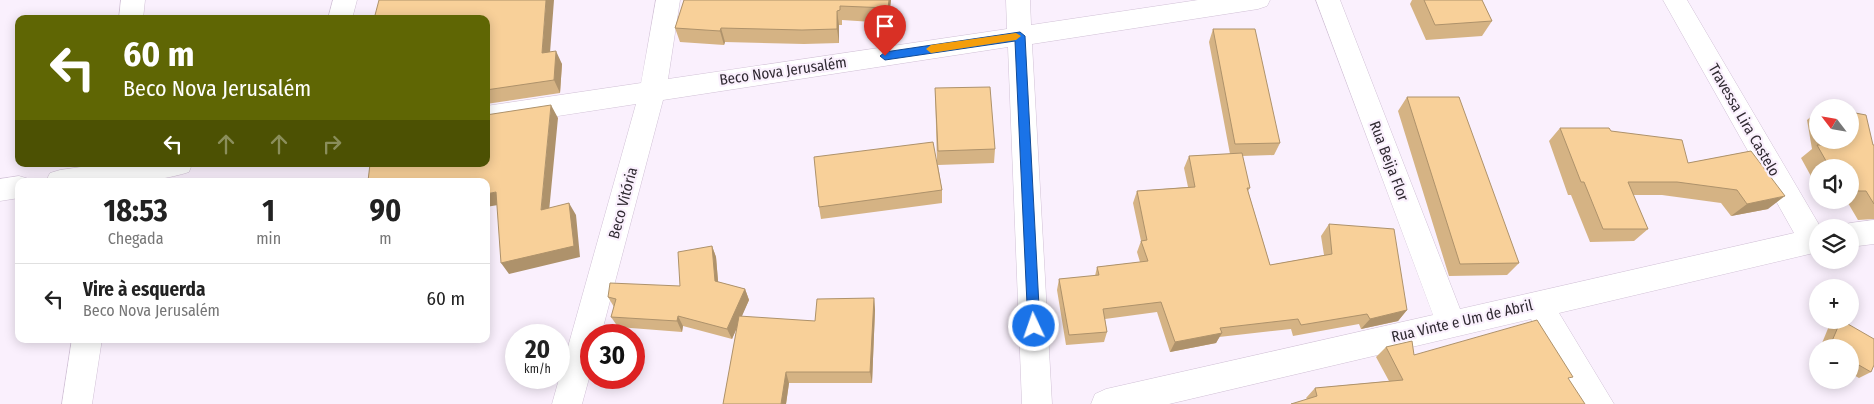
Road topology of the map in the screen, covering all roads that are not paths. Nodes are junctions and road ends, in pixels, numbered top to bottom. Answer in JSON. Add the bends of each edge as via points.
{"nodes":[{"id":1,"x":133,"y":0,"type":"edge"},
{"id":2,"x":345,"y":0,"type":"edge"},
{"id":3,"x":668,"y":0,"type":"edge"},
{"id":4,"x":1018,"y":0,"type":"edge"},
{"id":5,"x":1258,"y":0,"type":"edge"},
{"id":6,"x":1328,"y":0,"type":"edge"},
{"id":7,"x":1675,"y":0,"type":"edge"},
{"id":8,"x":131,"y":15,"type":"edge"},
{"id":9,"x":341,"y":15,"type":"edge"},
{"id":10,"x":1020,"y":36,"type":"junction"},
{"id":11,"x":654,"y":90,"type":"junction"},
{"id":12,"x":490,"y":116,"type":"edge"},
{"id":13,"x":157,"y":167,"type":"edge"},
{"id":14,"x":114,"y":173,"type":"edge"},
{"id":15,"x":80,"y":178,"type":"edge"},
{"id":16,"x":15,"y":188,"type":"edge"},
{"id":17,"x":0,"y":190,"type":"edge"},
{"id":18,"x":1809,"y":230,"type":"edge"},
{"id":19,"x":1874,"y":232,"type":"edge"},
{"id":20,"x":1859,"y":234,"type":"edge"},
{"id":21,"x":1809,"y":241,"type":"edge"},
{"id":22,"x":1538,"y":304,"type":"junction"},
{"id":23,"x":1451,"y":323,"type":"junction"},
{"id":24,"x":86,"y":343,"type":"edge"},
{"id":25,"x":77,"y":404,"type":"edge"},
{"id":26,"x":567,"y":404,"type":"edge"},
{"id":27,"x":1037,"y":404,"type":"edge"},
{"id":28,"x":1106,"y":404,"type":"edge"},
{"id":29,"x":1599,"y":404,"type":"edge"}],
"edges":[{"from":1,"to":8,"type":"street"},
{"from":2,"to":9,"type":"street"},
{"from":3,"to":11,"type":"street","name":"Beco Vitória"},
{"from":4,"to":10,"type":"street"},
{"from":5,"to":10,"type":"street","name":"Beco Nova Jerusalém"},
{"from":6,"to":23,"type":"street","name":"Rua Beija Flor"},
{"from":7,"to":18,"type":"street","name":"Travessa Lira Castelo"},
{"from":10,"to":11,"type":"street","name":"Beco Nova Jerusalém"},
{"from":10,"to":27,"type":"street"},
{"from":11,"to":12,"type":"street","name":"Beco Nova Jerusalém"},
{"from":11,"to":26,"type":"street","name":"Beco Vitória"},
{"from":13,"to":14,"type":"street"},
{"from":14,"to":15,"type":"street"},
{"from":16,"to":17,"type":"street"},
{"from":19,"to":20,"type":"street"},
{"from":21,"to":22,"type":"street","name":"Rua Vinte e Um de Abril"},
{"from":22,"to":23,"type":"street","name":"Rua Vinte e Um de Abril"},
{"from":22,"to":29,"type":"street"},
{"from":23,"to":28,"type":"street","name":"Rua Vinte e Um de Abril"},
{"from":24,"to":25,"type":"street"}]}
